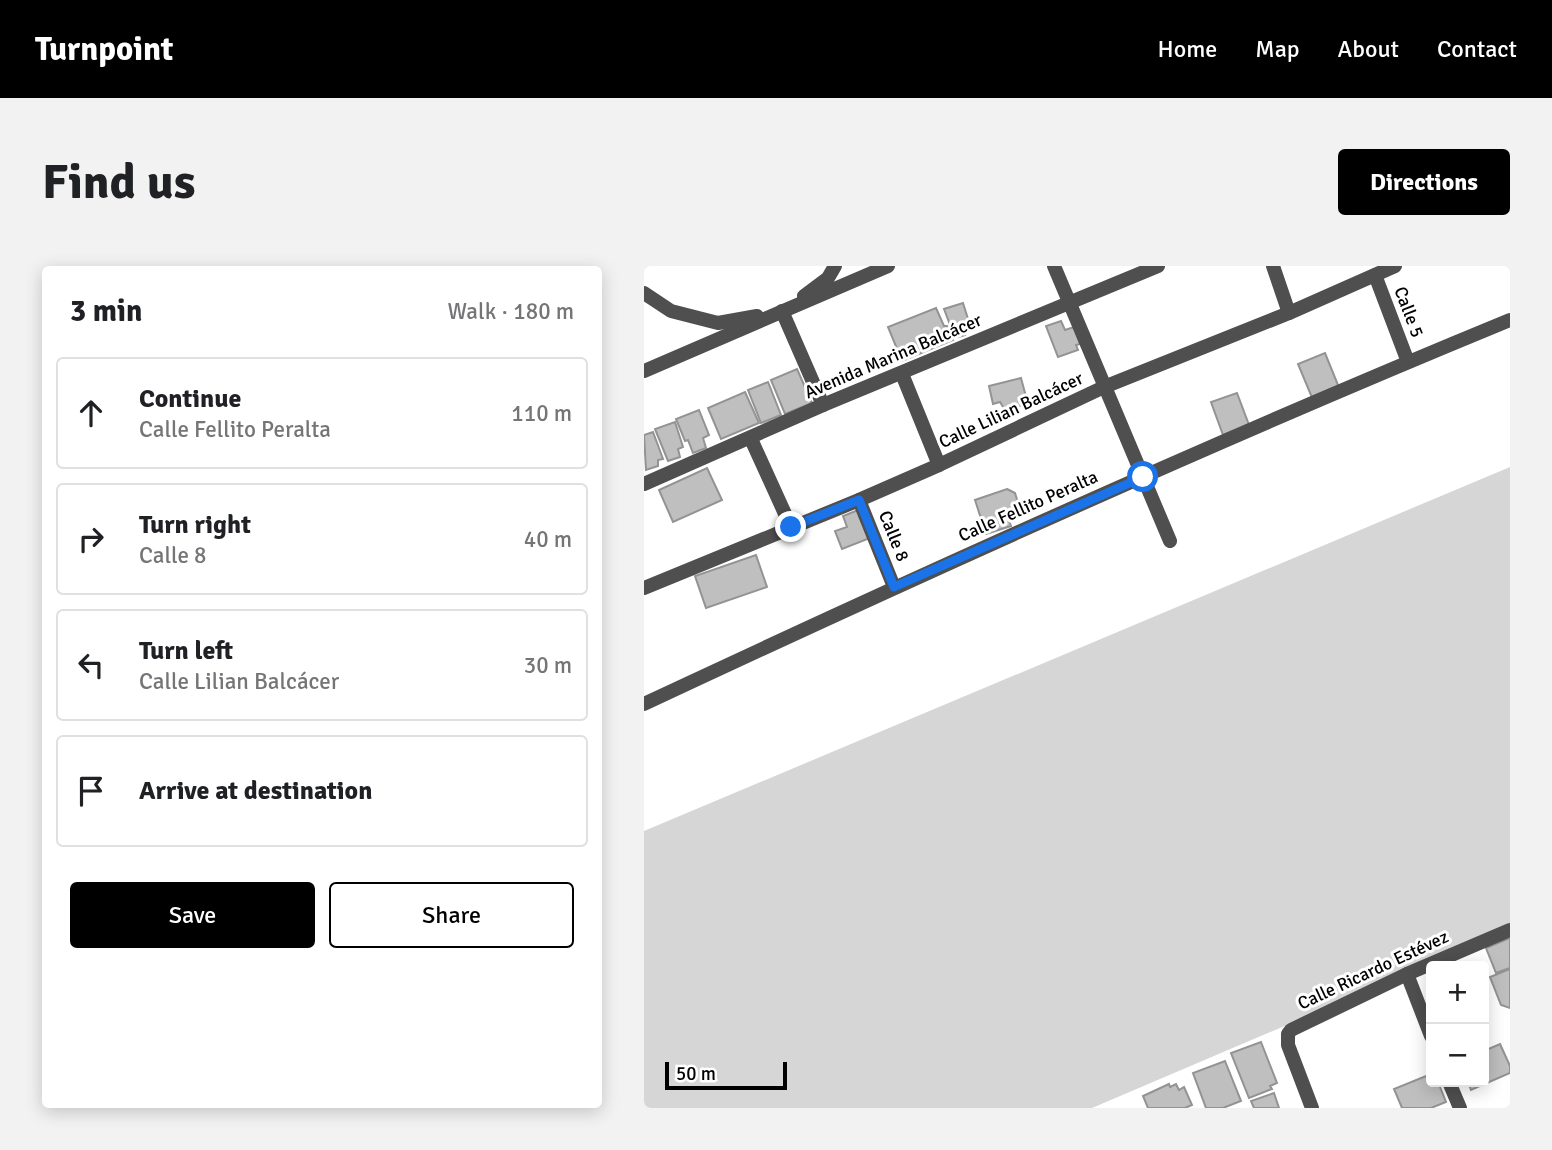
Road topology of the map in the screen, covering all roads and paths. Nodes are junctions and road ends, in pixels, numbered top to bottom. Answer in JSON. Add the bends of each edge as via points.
{"nodes":[{"id":1,"x":835,"y":266,"type":"edge"},
{"id":2,"x":888,"y":266,"type":"edge"},
{"id":3,"x":1054,"y":266,"type":"edge"},
{"id":4,"x":1158,"y":266,"type":"edge"},
{"id":5,"x":1273,"y":266,"type":"edge"},
{"id":6,"x":1395,"y":266,"type":"edge"},
{"id":7,"x":1375,"y":275,"type":"junction"},
{"id":8,"x":644,"y":293,"type":"edge"},
{"id":9,"x":1069,"y":304,"type":"junction"},
{"id":10,"x":782,"y":311,"type":"junction"},
{"id":11,"x":1289,"y":313,"type":"junction"},
{"id":12,"x":1510,"y":320,"type":"edge"},
{"id":13,"x":1408,"y":362,"type":"junction"},
{"id":14,"x":644,"y":371,"type":"edge"},
{"id":15,"x":902,"y":374,"type":"junction"},
{"id":16,"x":1104,"y":387,"type":"junction"},
{"id":17,"x":823,"y":405,"type":"junction"},
{"id":18,"x":751,"y":439,"type":"junction"},
{"id":19,"x":939,"y":465,"type":"junction"},
{"id":20,"x":1143,"y":477,"type":"junction"},
{"id":21,"x":644,"y":484,"type":"edge"},
{"id":22,"x":859,"y":500,"type":"junction"},
{"id":23,"x":791,"y":527,"type":"junction"},
{"id":24,"x":1170,"y":541,"type":"dead end"},
{"id":25,"x":894,"y":587,"type":"junction"},
{"id":26,"x":644,"y":588,"type":"edge"},
{"id":27,"x":644,"y":704,"type":"edge"},
{"id":28,"x":1510,"y":930,"type":"edge"},
{"id":29,"x":1407,"y":974,"type":"junction"},
{"id":30,"x":1426,"y":1024,"type":"edge"},
{"id":31,"x":1451,"y":1087,"type":"edge"},
{"id":32,"x":1312,"y":1108,"type":"edge"},
{"id":33,"x":1460,"y":1108,"type":"edge"}],
"edges":[{"from":1,"to":10,"type":"street","via":[[828,278]]},
{"from":2,"to":10,"type":"street"},
{"from":3,"to":9,"type":"street"},
{"from":4,"to":9,"type":"street","name":"Avenida Marina Balcácer"},
{"from":5,"to":11,"type":"street"},
{"from":6,"to":7,"type":"street","name":"Calle Lilian Balcácer"},
{"from":7,"to":11,"type":"street","name":"Calle Lilian Balcácer"},
{"from":7,"to":13,"type":"street","name":"Calle 5"},
{"from":8,"to":10,"type":"street","via":[[671,311],[718,323]]},
{"from":9,"to":15,"type":"street","name":"Avenida Marina Balcácer"},
{"from":9,"to":16,"type":"street"},
{"from":10,"to":14,"type":"street"},
{"from":10,"to":17,"type":"street"},
{"from":11,"to":16,"type":"street","name":"Calle Lilian Balcácer"},
{"from":12,"to":13,"type":"street","name":"Calle Fellito Peralta"},
{"from":13,"to":20,"type":"street","name":"Calle Fellito Peralta"},
{"from":15,"to":17,"type":"street","name":"Avenida Marina Balcácer"},
{"from":15,"to":19,"type":"street"},
{"from":16,"to":19,"type":"street","name":"Calle Lilian Balcácer"},
{"from":16,"to":20,"type":"street"},
{"from":17,"to":18,"type":"street","name":"Avenida Marina Balcácer"},
{"from":18,"to":21,"type":"street","name":"Avenida Marina Balcácer"},
{"from":18,"to":23,"type":"street"},
{"from":19,"to":22,"type":"street","name":"Calle Lilian Balcácer"},
{"from":20,"to":24,"type":"street"},
{"from":20,"to":25,"type":"street","name":"Calle Fellito Peralta"},
{"from":22,"to":23,"type":"street","name":"Calle Lilian Balcácer"},
{"from":22,"to":25,"type":"street","name":"Calle 8"},
{"from":23,"to":26,"type":"street","name":"Calle Lilian Balcácer"},
{"from":25,"to":27,"type":"street","name":"Calle Fellito Peralta"},
{"from":28,"to":29,"type":"street","name":"Calle Ricardo Estévez"},
{"from":29,"to":30,"type":"street"},
{"from":29,"to":32,"type":"street","name":"Calle Ricardo Estévez","via":[[1288,1034]]},
{"from":31,"to":33,"type":"street"}]}
